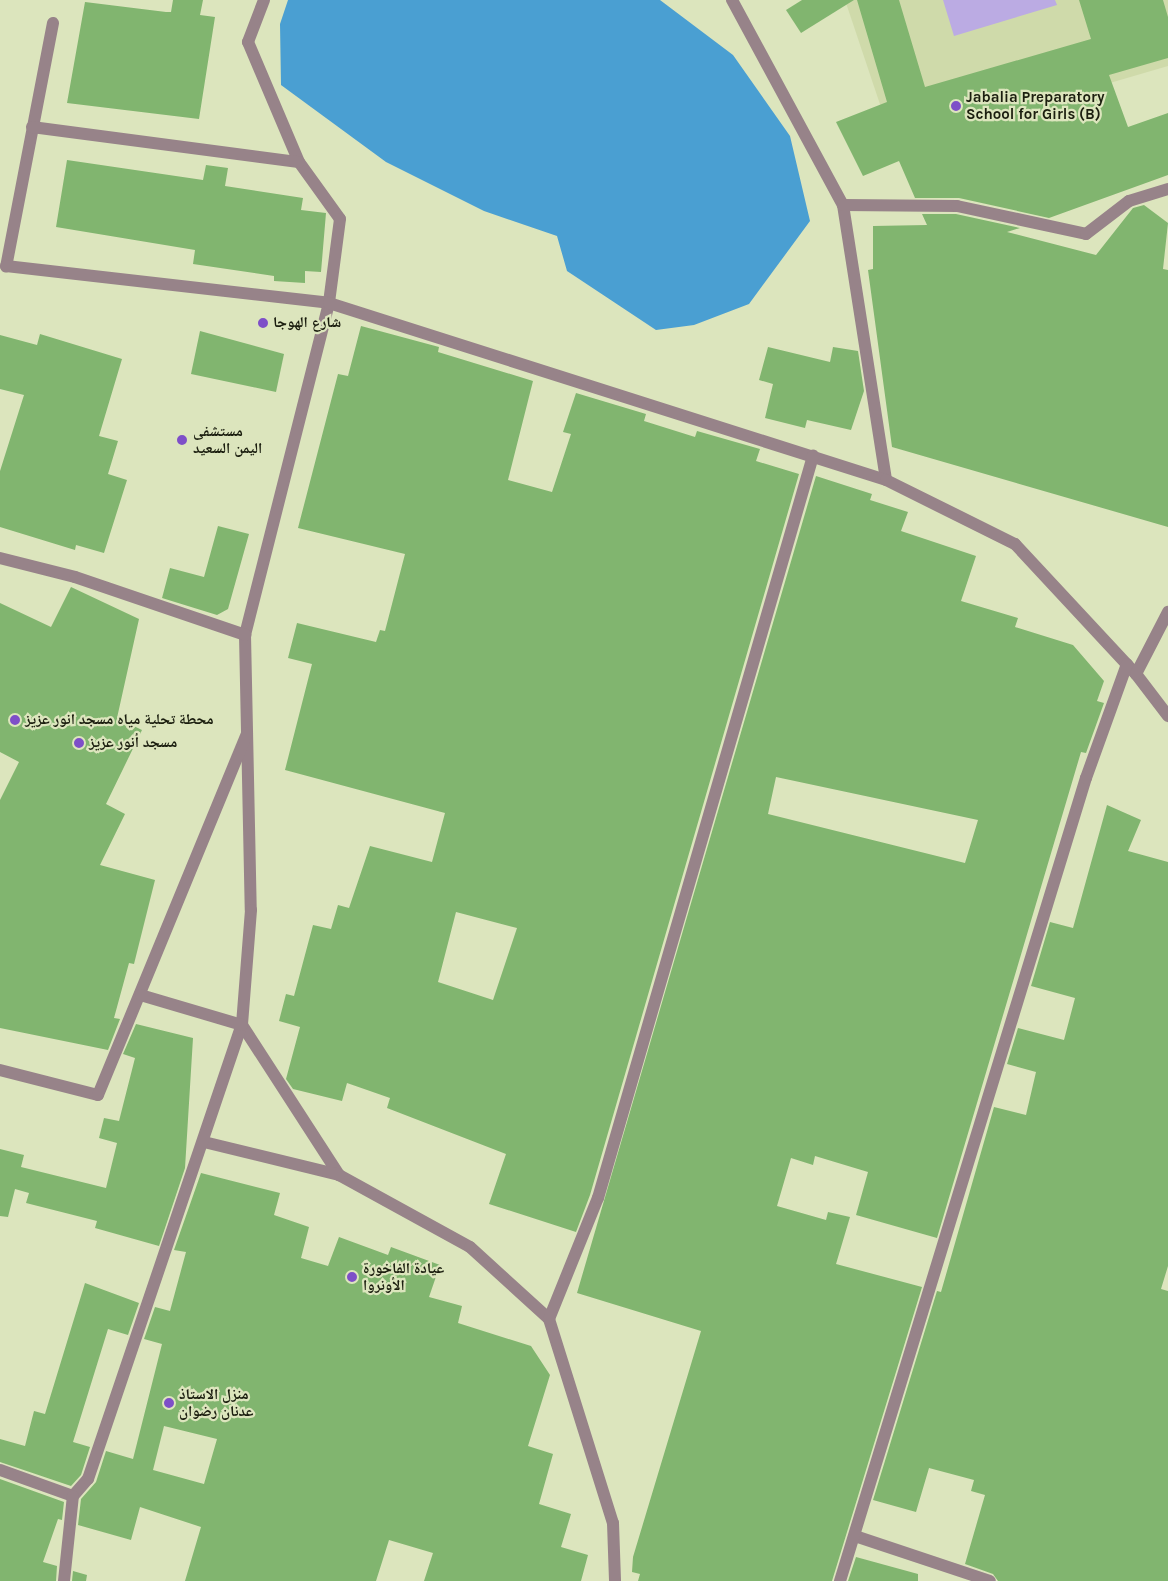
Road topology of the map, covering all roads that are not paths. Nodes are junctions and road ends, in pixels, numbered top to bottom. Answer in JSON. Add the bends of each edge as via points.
{"nodes":[{"id":1,"x":264,"y":0,"type":"edge"},
{"id":2,"x":732,"y":0,"type":"edge"},
{"id":3,"x":53,"y":23,"type":"dead end"},
{"id":4,"x":32,"y":127,"type":"junction"},
{"id":5,"x":299,"y":162,"type":"junction"},
{"id":6,"x":1168,"y":189,"type":"edge"},
{"id":7,"x":843,"y":205,"type":"junction"},
{"id":8,"x":329,"y":303,"type":"junction"},
{"id":9,"x":814,"y":456,"type":"junction"},
{"id":10,"x":886,"y":480,"type":"junction"},
{"id":11,"x":0,"y":558,"type":"edge"},
{"id":12,"x":1168,"y":612,"type":"edge"},
{"id":13,"x":245,"y":635,"type":"junction"},
{"id":14,"x":1127,"y":664,"type":"junction"},
{"id":15,"x":1136,"y":674,"type":"junction"},
{"id":16,"x":1168,"y":716,"type":"edge"},
{"id":17,"x":249,"y":728,"type":"junction"},
{"id":18,"x":141,"y":995,"type":"junction"},
{"id":19,"x":242,"y":1025,"type":"junction"},
{"id":20,"x":0,"y":1070,"type":"edge"},
{"id":21,"x":204,"y":1142,"type":"junction"},
{"id":22,"x":339,"y":1175,"type":"junction"},
{"id":23,"x":549,"y":1319,"type":"junction"},
{"id":24,"x":0,"y":1470,"type":"edge"},
{"id":25,"x":73,"y":1496,"type":"junction"},
{"id":26,"x":855,"y":1536,"type":"junction"},
{"id":27,"x":64,"y":1581,"type":"edge"},
{"id":28,"x":615,"y":1581,"type":"edge"},
{"id":29,"x":840,"y":1581,"type":"edge"},
{"id":30,"x":990,"y":1581,"type":"edge"}],
"edges":[{"from":1,"to":5,"type":"street","via":[[248,42]]},
{"from":2,"to":7,"type":"street"},
{"from":3,"to":4,"type":"street"},
{"from":4,"to":5,"type":"street"},
{"from":4,"to":8,"type":"street","via":[[6,266]]},
{"from":5,"to":8,"type":"street","via":[[340,219]]},
{"from":6,"to":7,"type":"street","via":[[1129,200],[1086,234],[957,206]]},
{"from":7,"to":10,"type":"street"},
{"from":8,"to":9,"type":"street"},
{"from":8,"to":13,"type":"street"},
{"from":9,"to":10,"type":"street"},
{"from":9,"to":23,"type":"street","via":[[598,1198]]},
{"from":10,"to":14,"type":"street","via":[[1015,544]]},
{"from":11,"to":13,"type":"street","via":[[75,577]]},
{"from":12,"to":15,"type":"street"},
{"from":13,"to":17,"type":"street"},
{"from":14,"to":15,"type":"street"},
{"from":14,"to":26,"type":"street","via":[[1086,778]]},
{"from":15,"to":16,"type":"street"},
{"from":17,"to":18,"type":"street"},
{"from":17,"to":19,"type":"street","via":[[251,910]]},
{"from":18,"to":19,"type":"street"},
{"from":18,"to":20,"type":"street","via":[[98,1095]]},
{"from":19,"to":21,"type":"street"},
{"from":19,"to":22,"type":"street"},
{"from":21,"to":22,"type":"street"},
{"from":21,"to":25,"type":"street","via":[[88,1479]]},
{"from":22,"to":23,"type":"street","via":[[470,1247]]},
{"from":23,"to":28,"type":"street","via":[[613,1523]]},
{"from":24,"to":25,"type":"street"},
{"from":25,"to":27,"type":"street"},
{"from":26,"to":29,"type":"street"},
{"from":26,"to":30,"type":"street"}]}
